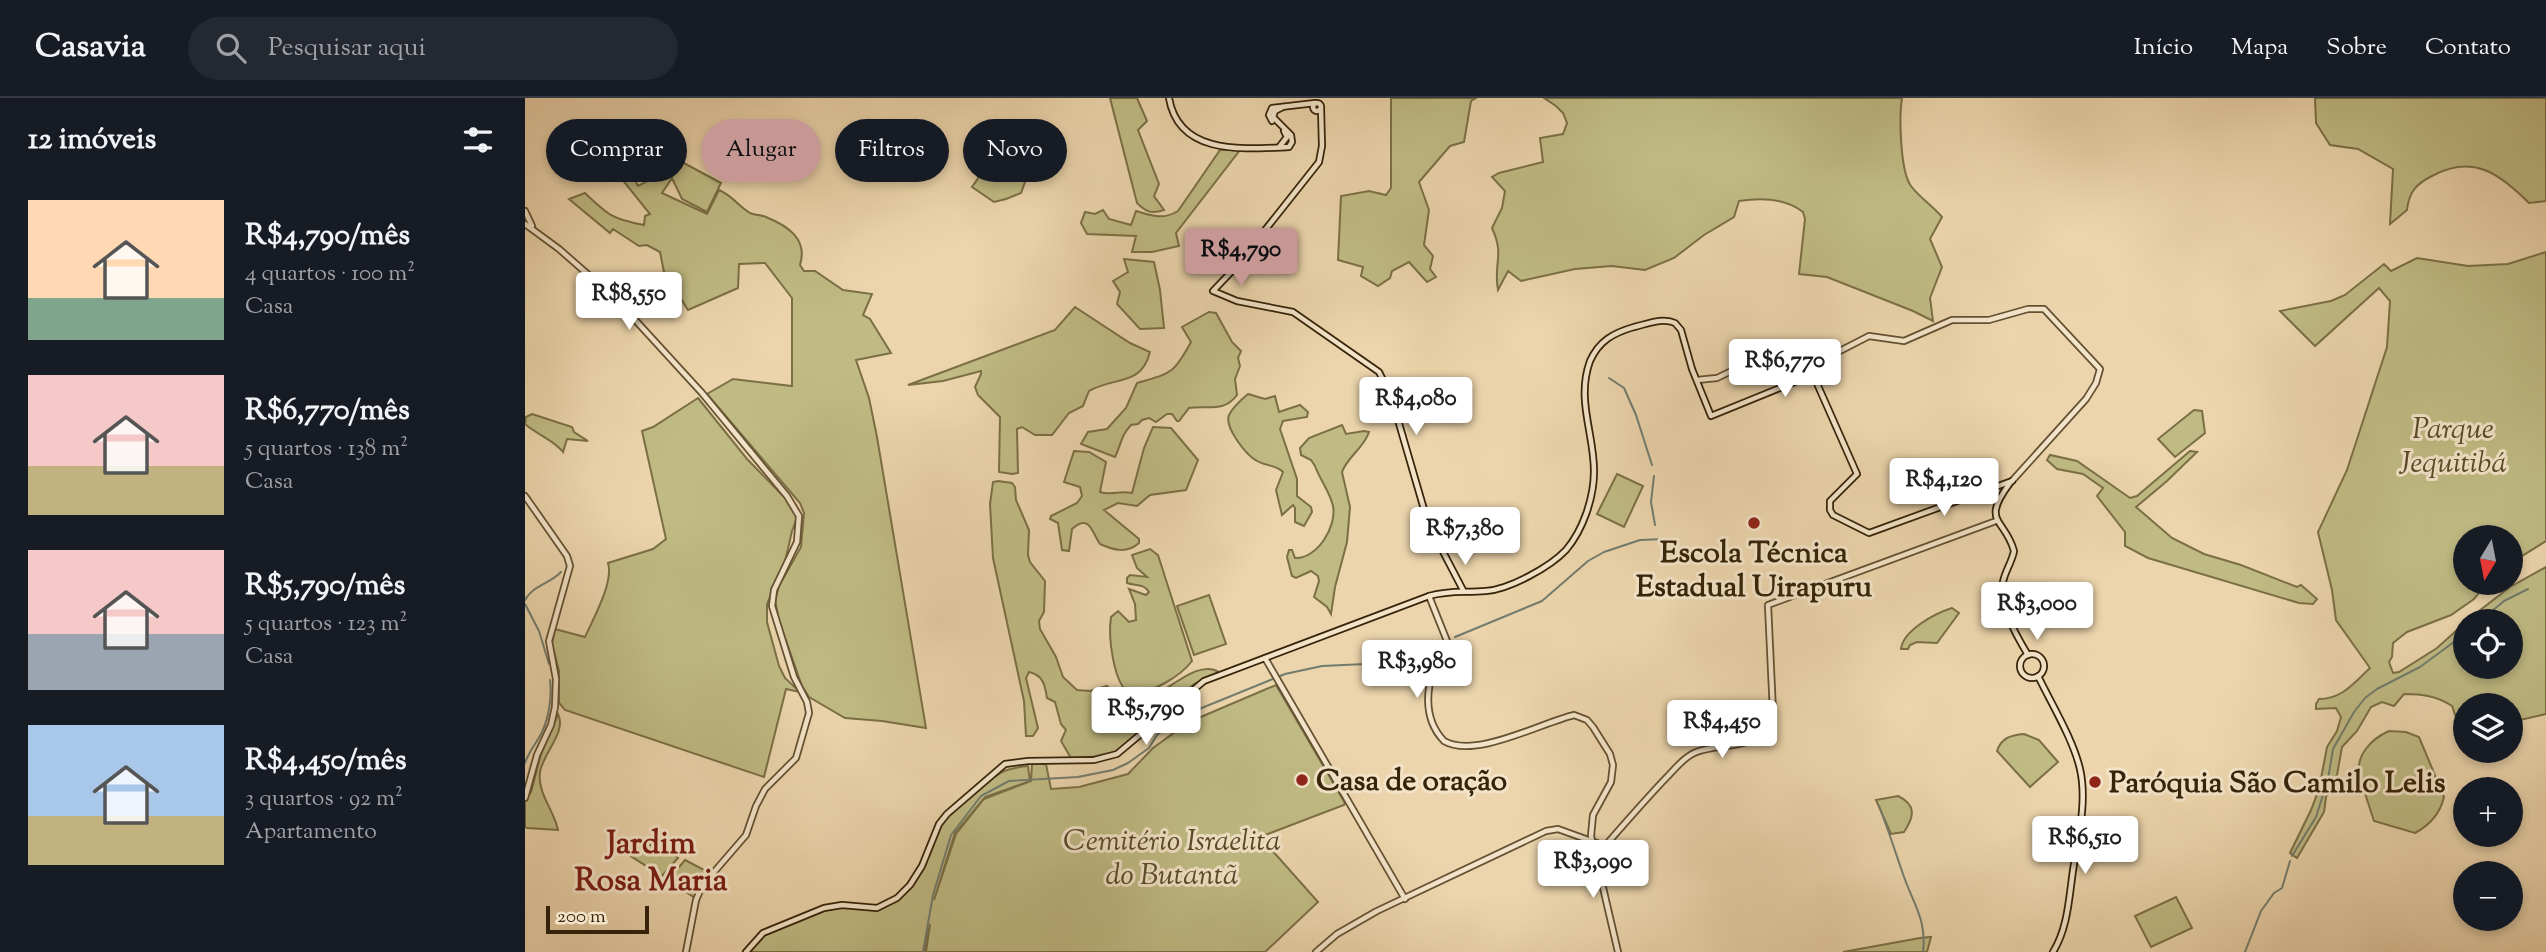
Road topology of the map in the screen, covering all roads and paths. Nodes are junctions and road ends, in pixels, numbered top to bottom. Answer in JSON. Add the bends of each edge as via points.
{"nodes":[{"id":1,"x":1169,"y":98,"type":"edge"},
{"id":2,"x":1283,"y":107,"type":"junction"},
{"id":3,"x":1314,"y":107,"type":"junction"},
{"id":4,"x":1322,"y":127,"type":"junction"},
{"id":5,"x":1279,"y":146,"type":"junction"},
{"id":6,"x":525,"y":211,"type":"edge"},
{"id":7,"x":526,"y":223,"type":"edge"},
{"id":8,"x":1697,"y":380,"type":"junction"},
{"id":9,"x":2012,"y":481,"type":"junction"},
{"id":10,"x":525,"y":496,"type":"edge"},
{"id":11,"x":1996,"y":521,"type":"junction"},
{"id":12,"x":1463,"y":590,"type":"junction"},
{"id":13,"x":1429,"y":596,"type":"junction"},
{"id":14,"x":2028,"y":655,"type":"junction"},
{"id":15,"x":1265,"y":658,"type":"junction"},
{"id":16,"x":2038,"y":677,"type":"junction"},
{"id":17,"x":525,"y":798,"type":"edge"},
{"id":18,"x":1592,"y":841,"type":"junction"},
{"id":19,"x":1405,"y":899,"type":"junction"},
{"id":20,"x":686,"y":952,"type":"edge"},
{"id":21,"x":746,"y":952,"type":"edge"},
{"id":22,"x":1317,"y":952,"type":"edge"},
{"id":23,"x":1618,"y":952,"type":"edge"},
{"id":24,"x":2053,"y":952,"type":"edge"}],
"edges":[{"from":1,"to":5,"type":"street","via":[[1181,124],[1207,144]]},
{"from":2,"to":3,"type":"street","via":[[1303,103]]},
{"from":2,"to":5,"type":"street","via":[[1272,108],[1270,118],[1287,137]]},
{"from":2,"to":5,"type":"street","via":[[1273,117],[1292,142]]},
{"from":3,"to":4,"type":"street"},
{"from":3,"to":4,"type":"street","via":[[1321,108]]},
{"from":4,"to":12,"type":"street","via":[[1316,167],[1213,291],[1237,301],[1293,312],[1379,372],[1391,396],[1428,523]]},
{"from":6,"to":7,"type":"street"},
{"from":7,"to":20,"type":"street","via":[[616,299],[702,393],[799,516],[797,542],[774,590],[772,606],[809,713],[796,758],[765,789],[745,835],[702,886]]},
{"from":8,"to":9,"type":"street","via":[[1711,415],[1802,379],[1815,379],[1857,474],[1830,500],[1830,510],[1869,533]]},
{"from":8,"to":9,"type":"street","via":[[1717,378],[1755,361],[1834,354],[1869,336],[1904,341],[1952,320],[1989,320],[2035,307],[2049,312],[2100,369],[2086,399]]},
{"from":8,"to":12,"type":"street","via":[[1681,330],[1672,321],[1622,330],[1604,341],[1595,350],[1584,381],[1594,470],[1579,531],[1564,552],[1528,575],[1495,590]]},
{"from":9,"to":11,"type":"street","via":[[1998,503]]},
{"from":10,"to":17,"type":"street","via":[[570,561],[549,641],[556,679],[555,707]]},
{"from":11,"to":14,"type":"street","via":[[2014,551],[2003,593]]},
{"from":11,"to":18,"type":"street","via":[[1768,605],[1773,712],[1763,733],[1748,743],[1689,756],[1605,846]]},
{"from":12,"to":13,"type":"street"},
{"from":13,"to":15,"type":"street"},
{"from":13,"to":18,"type":"street","via":[[1449,646],[1432,673],[1429,691],[1432,720],[1440,736],[1462,746],[1486,743],[1574,715],[1587,720],[1610,754],[1613,772],[1593,815]]},
{"from":14,"to":16,"type":"street","via":[[2043,660]]},
{"from":14,"to":16,"type":"street","via":[[2022,659],[2021,670],[2030,678]]},
{"from":15,"to":19,"type":"street"},
{"from":15,"to":21,"type":"street","via":[[1199,683],[1117,754],[1094,760],[1005,764],[947,814],[922,866],[897,898],[877,908],[824,908],[763,933]]},
{"from":16,"to":24,"type":"street","via":[[2082,778],[2067,914]]},
{"from":18,"to":19,"type":"street","via":[[1558,829],[1542,833]]},
{"from":18,"to":23,"type":"street"},
{"from":19,"to":22,"type":"street","via":[[1355,923]]}]}
